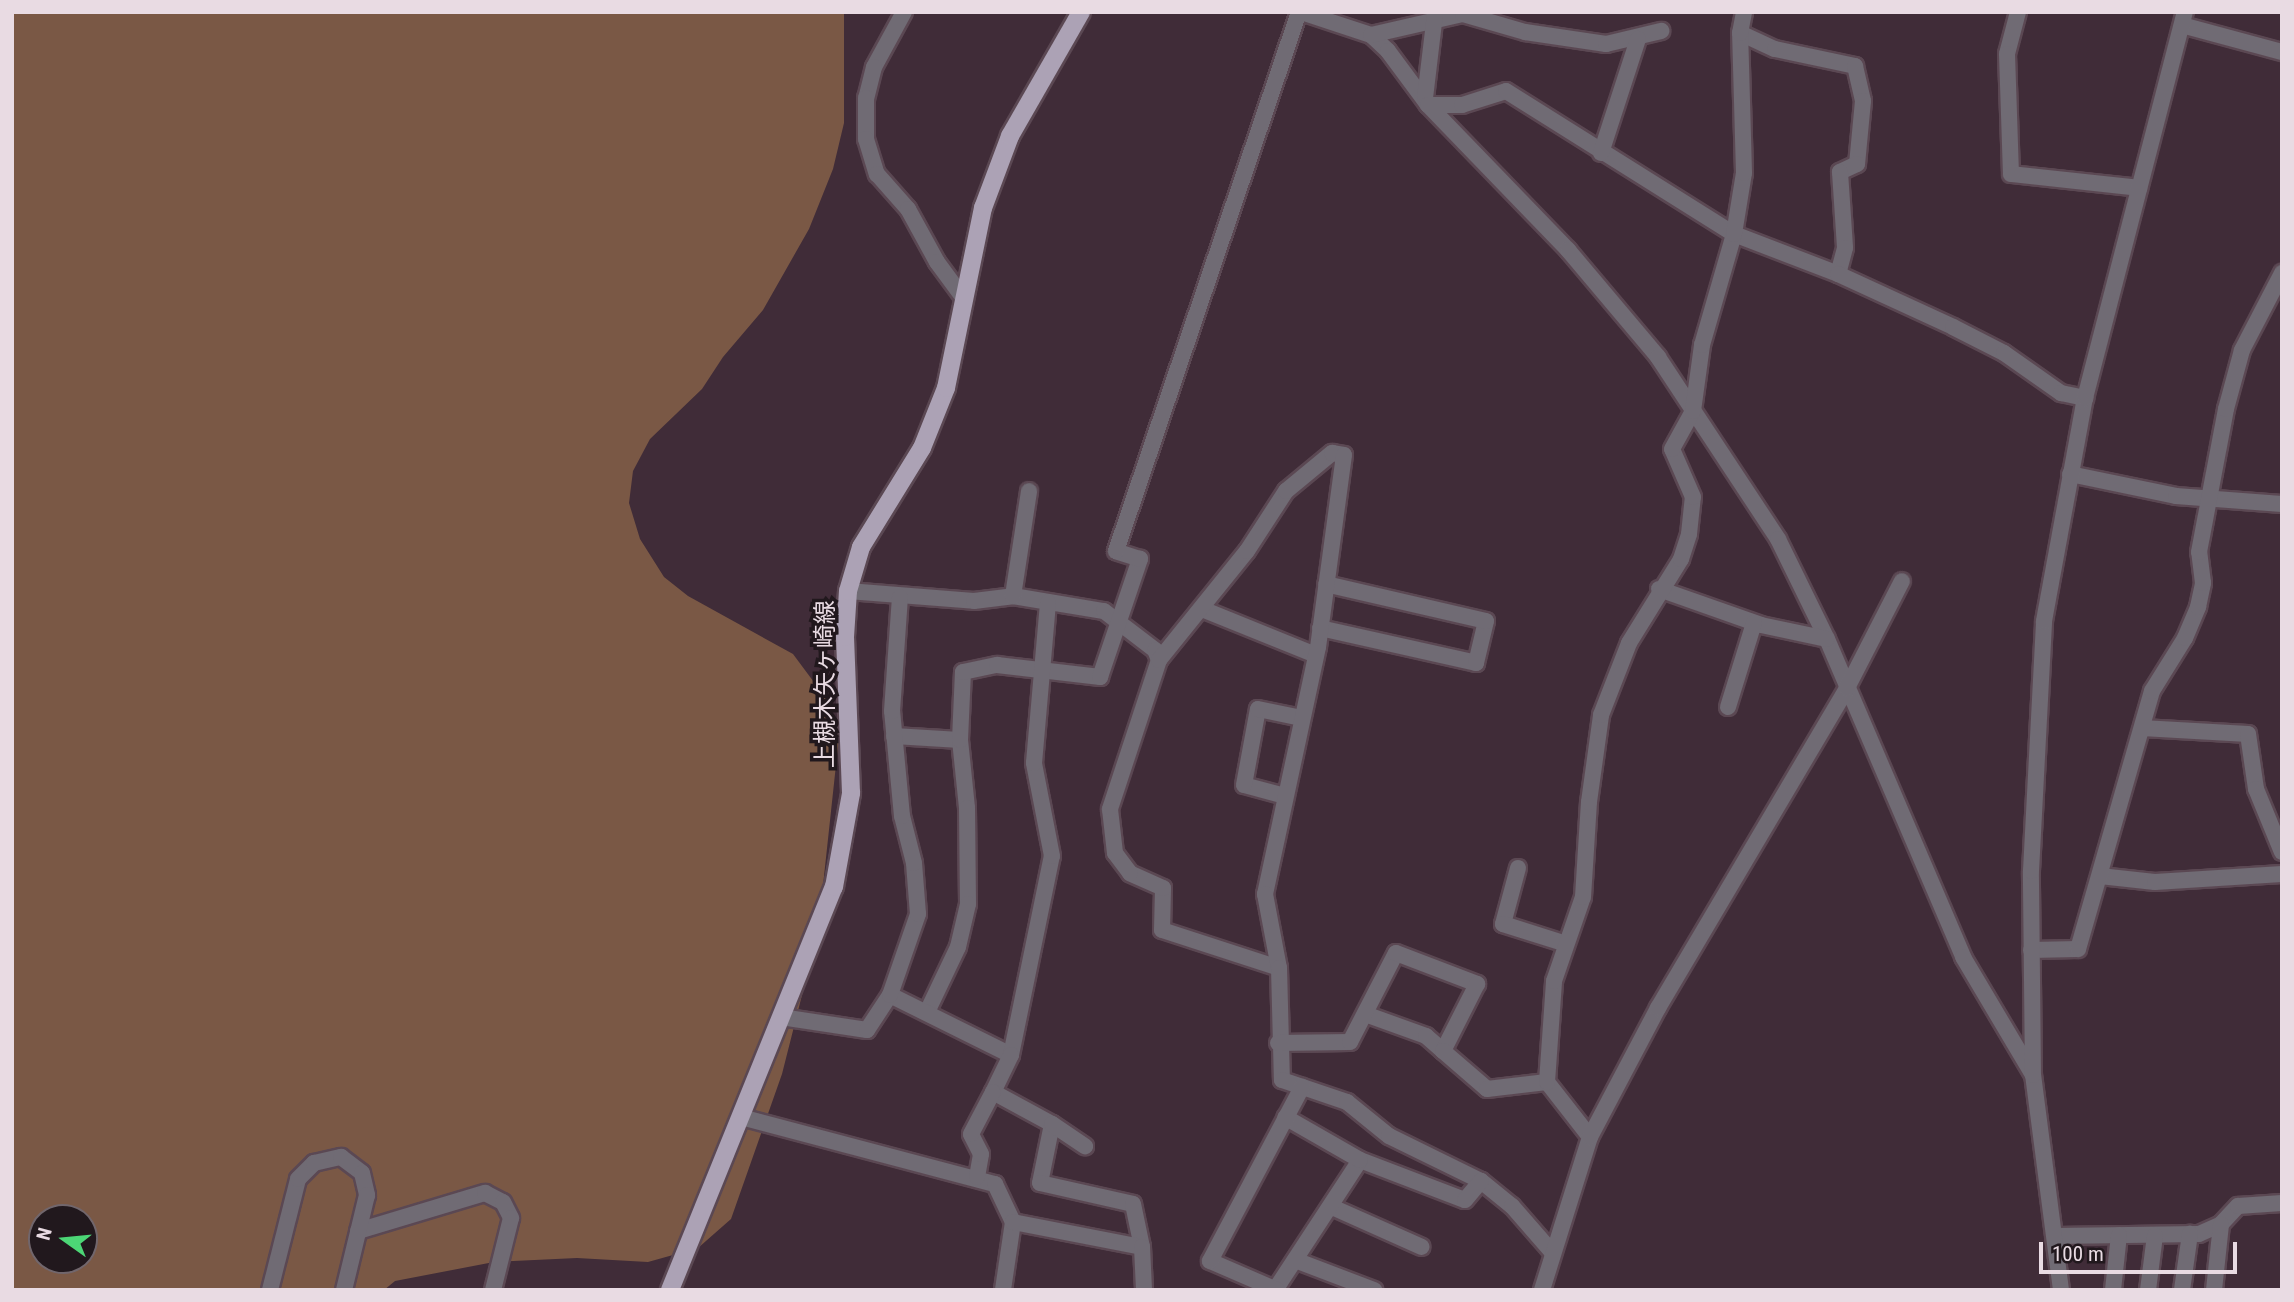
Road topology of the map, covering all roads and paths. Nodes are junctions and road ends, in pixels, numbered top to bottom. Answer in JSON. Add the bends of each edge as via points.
{"nodes":[{"id":1,"x":905,"y":12,"type":"edge"},
{"id":2,"x":1081,"y":12,"type":"edge"},
{"id":3,"x":1300,"y":12,"type":"edge"},
{"id":4,"x":1744,"y":12,"type":"edge"},
{"id":5,"x":2018,"y":12,"type":"edge"},
{"id":6,"x":1435,"y":18,"type":"edge"},
{"id":7,"x":2183,"y":19,"type":"edge"},
{"id":8,"x":1661,"y":31,"type":"dead end"},
{"id":9,"x":1741,"y":33,"type":"junction"},
{"id":10,"x":1371,"y":35,"type":"junction"},
{"id":11,"x":1639,"y":39,"type":"junction"},
{"id":12,"x":2282,"y":51,"type":"edge"},
{"id":13,"x":1427,"y":101,"type":"junction"},
{"id":14,"x":1601,"y":153,"type":"junction"},
{"id":15,"x":2139,"y":188,"type":"junction"},
{"id":16,"x":1734,"y":234,"type":"junction"},
{"id":17,"x":2282,"y":273,"type":"edge"},
{"id":18,"x":1838,"y":274,"type":"junction"},
{"id":19,"x":962,"y":296,"type":"junction"},
{"id":20,"x":2085,"y":398,"type":"junction"},
{"id":21,"x":1693,"y":411,"type":"junction"},
{"id":22,"x":2070,"y":474,"type":"junction"},
{"id":23,"x":1029,"y":491,"type":"dead end"},
{"id":24,"x":2211,"y":498,"type":"junction"},
{"id":25,"x":2282,"y":504,"type":"edge"},
{"id":26,"x":1902,"y":581,"type":"dead end"},
{"id":27,"x":1326,"y":584,"type":"junction"},
{"id":28,"x":1658,"y":589,"type":"junction"},
{"id":29,"x":848,"y":591,"type":"junction"},
{"id":30,"x":1013,"y":596,"type":"junction"},
{"id":31,"x":900,"y":597,"type":"junction"},
{"id":32,"x":1048,"y":603,"type":"junction"},
{"id":33,"x":1202,"y":609,"type":"junction"},
{"id":34,"x":1121,"y":623,"type":"junction"},
{"id":35,"x":1755,"y":623,"type":"junction"},
{"id":36,"x":1320,"y":628,"type":"junction"},
{"id":37,"x":1827,"y":639,"type":"junction"},
{"id":38,"x":1316,"y":655,"type":"junction"},
{"id":39,"x":1159,"y":660,"type":"junction"},
{"id":40,"x":1043,"y":669,"type":"junction"},
{"id":41,"x":1847,"y":688,"type":"junction"},
{"id":42,"x":1728,"y":707,"type":"dead end"},
{"id":43,"x":1302,"y":718,"type":"junction"},
{"id":44,"x":2142,"y":729,"type":"junction"},
{"id":45,"x":894,"y":736,"type":"junction"},
{"id":46,"x":960,"y":740,"type":"junction"},
{"id":47,"x":1285,"y":796,"type":"junction"},
{"id":48,"x":2282,"y":852,"type":"edge"},
{"id":49,"x":1518,"y":868,"type":"dead end"},
{"id":50,"x":2282,"y":874,"type":"edge"},
{"id":51,"x":2099,"y":876,"type":"junction"},
{"id":52,"x":1566,"y":944,"type":"junction"},
{"id":53,"x":2031,"y":950,"type":"junction"},
{"id":54,"x":1279,"y":968,"type":"junction"},
{"id":55,"x":890,"y":995,"type":"junction"},
{"id":56,"x":928,"y":1010,"type":"junction"},
{"id":57,"x":1365,"y":1014,"type":"junction"},
{"id":58,"x":781,"y":1017,"type":"junction"},
{"id":59,"x":1278,"y":1043,"type":"junction"},
{"id":60,"x":1443,"y":1051,"type":"junction"},
{"id":61,"x":1011,"y":1055,"type":"junction"},
{"id":62,"x":2033,"y":1076,"type":"junction"},
{"id":63,"x":1547,"y":1082,"type":"junction"},
{"id":64,"x":1302,"y":1087,"type":"junction"},
{"id":65,"x":993,"y":1092,"type":"junction"},
{"id":66,"x":741,"y":1117,"type":"junction"},
{"id":67,"x":1285,"y":1117,"type":"junction"},
{"id":68,"x":1052,"y":1124,"type":"junction"},
{"id":69,"x":1590,"y":1137,"type":"junction"},
{"id":70,"x":1085,"y":1146,"type":"dead end"},
{"id":71,"x":1360,"y":1160,"type":"junction"},
{"id":72,"x":977,"y":1177,"type":"junction"},
{"id":73,"x":1481,"y":1181,"type":"junction"},
{"id":74,"x":2282,"y":1203,"type":"edge"},
{"id":75,"x":1332,"y":1207,"type":"junction"},
{"id":76,"x":1013,"y":1222,"type":"junction"},
{"id":77,"x":2221,"y":1224,"type":"junction"},
{"id":78,"x":358,"y":1231,"type":"junction"},
{"id":79,"x":2190,"y":1234,"type":"junction"},
{"id":80,"x":2119,"y":1235,"type":"junction"},
{"id":81,"x":2155,"y":1235,"type":"junction"},
{"id":82,"x":2056,"y":1236,"type":"junction"},
{"id":83,"x":1143,"y":1247,"type":"junction"},
{"id":84,"x":1422,"y":1247,"type":"dead end"},
{"id":85,"x":1552,"y":1252,"type":"junction"},
{"id":86,"x":1295,"y":1260,"type":"junction"},
{"id":87,"x":1276,"y":1289,"type":"edge"},
{"id":88,"x":270,"y":1290,"type":"edge"},
{"id":89,"x":344,"y":1290,"type":"edge"},
{"id":90,"x":493,"y":1290,"type":"edge"},
{"id":91,"x":670,"y":1290,"type":"edge"},
{"id":92,"x":1003,"y":1290,"type":"edge"},
{"id":93,"x":1144,"y":1290,"type":"edge"},
{"id":94,"x":1374,"y":1290,"type":"edge"},
{"id":95,"x":1542,"y":1290,"type":"edge"},
{"id":96,"x":2061,"y":1290,"type":"edge"},
{"id":97,"x":2113,"y":1290,"type":"edge"},
{"id":98,"x":2148,"y":1290,"type":"edge"},
{"id":99,"x":2182,"y":1290,"type":"edge"},
{"id":100,"x":2214,"y":1290,"type":"edge"}],
"edges":[{"from":1,"to":19,"type":"street","via":[[874,67],[866,98],[866,139],[877,174],[908,209]]},
{"from":2,"to":19,"type":"main road","name":"上槻木矢ヶ崎線","via":[[1010,136],[983,208]]},
{"from":3,"to":10,"type":"street"},
{"from":3,"to":34,"type":"street","via":[[1116,551],[1140,559]]},
{"from":4,"to":9,"type":"street"},
{"from":5,"to":15,"type":"street","via":[[2007,54],[2011,174]]},
{"from":6,"to":10,"type":"street"},
{"from":6,"to":11,"type":"street","via":[[1463,14],[1560,40],[1606,44]]},
{"from":6,"to":13,"type":"street"},
{"from":7,"to":12,"type":"street"},
{"from":7,"to":15,"type":"street"},
{"from":8,"to":11,"type":"street"},
{"from":9,"to":16,"type":"street","via":[[1746,122]]},
{"from":9,"to":18,"type":"street","via":[[1776,49],[1855,66],[1862,114],[1857,164],[1840,172],[1845,248]]},
{"from":10,"to":13,"type":"street"},
{"from":11,"to":14,"type":"street"},
{"from":13,"to":14,"type":"street","via":[[1462,104],[1506,91]]},
{"from":13,"to":21,"type":"street","via":[[1568,250],[1651,349]]},
{"from":14,"to":16,"type":"street"},
{"from":15,"to":20,"type":"street"},
{"from":16,"to":18,"type":"street"},
{"from":16,"to":21,"type":"street","via":[[1702,345]]},
{"from":17,"to":24,"type":"street","via":[[2242,350]]},
{"from":18,"to":20,"type":"street","via":[[2004,353],[2061,393]]},
{"from":19,"to":29,"type":"main road","name":"上槻木矢ヶ崎線","via":[[946,388],[922,448],[861,547]]},
{"from":20,"to":22,"type":"street"},
{"from":21,"to":28,"type":"street","via":[[1672,449],[1693,497],[1689,534],[1681,559]]},
{"from":21,"to":37,"type":"street","via":[[1778,539]]},
{"from":22,"to":24,"type":"street","via":[[2176,496]]},
{"from":22,"to":53,"type":"street","via":[[2044,621]]},
{"from":23,"to":30,"type":"street"},
{"from":24,"to":25,"type":"street"},
{"from":24,"to":44,"type":"street","via":[[2199,552],[2203,583],[2198,607],[2152,691]]},
{"from":26,"to":41,"type":"street"},
{"from":27,"to":33,"type":"street","via":[[1343,455],[1332,453],[1286,491]]},
{"from":27,"to":36,"type":"street"},
{"from":27,"to":36,"type":"street","via":[[1486,621],[1476,663]]},
{"from":28,"to":35,"type":"street"},
{"from":28,"to":52,"type":"street","via":[[1629,643],[1601,715],[1583,897]]},
{"from":29,"to":31,"type":"street"},
{"from":29,"to":58,"type":"main road","name":"上槻木矢ヶ崎線","via":[[845,637],[852,745],[846,829],[834,887]]},
{"from":30,"to":31,"type":"street","via":[[974,601]]},
{"from":30,"to":32,"type":"street"},
{"from":31,"to":45,"type":"street"},
{"from":32,"to":34,"type":"street","via":[[1104,611]]},
{"from":32,"to":40,"type":"street"},
{"from":33,"to":38,"type":"street"},
{"from":33,"to":39,"type":"street"},
{"from":34,"to":39,"type":"street","via":[[1155,650]]},
{"from":34,"to":40,"type":"street","via":[[1100,677]]},
{"from":35,"to":37,"type":"street"},
{"from":35,"to":42,"type":"street"},
{"from":36,"to":38,"type":"street"},
{"from":37,"to":41,"type":"street"},
{"from":38,"to":43,"type":"street"},
{"from":39,"to":54,"type":"street","via":[[1110,809],[1115,853],[1130,873],[1163,888],[1162,930]]},
{"from":40,"to":46,"type":"street","via":[[997,665],[963,672]]},
{"from":40,"to":61,"type":"street","via":[[1034,763],[1052,856]]},
{"from":41,"to":62,"type":"street","via":[[1963,957]]},
{"from":41,"to":69,"type":"street","via":[[1658,1007]]},
{"from":43,"to":47,"type":"street"},
{"from":43,"to":47,"type":"street","via":[[1258,709],[1244,785]]},
{"from":44,"to":48,"type":"street","via":[[2248,734],[2256,789]]},
{"from":44,"to":51,"type":"street"},
{"from":45,"to":46,"type":"street"},
{"from":45,"to":55,"type":"street","via":[[918,914]]},
{"from":46,"to":56,"type":"street","via":[[967,808],[968,904],[958,947]]},
{"from":47,"to":54,"type":"street","via":[[1265,894]]},
{"from":49,"to":52,"type":"street","via":[[1503,924]]},
{"from":50,"to":51,"type":"street","via":[[2155,882]]},
{"from":51,"to":53,"type":"street","via":[[2078,949]]},
{"from":52,"to":63,"type":"street","via":[[1554,981]]},
{"from":53,"to":62,"type":"street"},
{"from":54,"to":59,"type":"street"},
{"from":55,"to":56,"type":"street"},
{"from":55,"to":58,"type":"street","via":[[867,1030]]},
{"from":56,"to":61,"type":"street"},
{"from":57,"to":59,"type":"street","via":[[1350,1042]]},
{"from":57,"to":60,"type":"street","via":[[1426,1036]]},
{"from":57,"to":60,"type":"street","via":[[1396,953],[1477,985]]},
{"from":58,"to":66,"type":"main road","name":"上槻木矢ヶ崎線"},
{"from":59,"to":64,"type":"street","via":[[1282,1080]]},
{"from":60,"to":63,"type":"street","via":[[1487,1089]]},
{"from":61,"to":65,"type":"street"},
{"from":62,"to":82,"type":"street"},
{"from":63,"to":69,"type":"street"},
{"from":64,"to":67,"type":"street"},
{"from":64,"to":73,"type":"street","via":[[1346,1102],[1389,1136]]},
{"from":65,"to":68,"type":"street"},
{"from":65,"to":72,"type":"street","via":[[971,1134],[981,1154]]},
{"from":66,"to":72,"type":"street"},
{"from":66,"to":91,"type":"main road","name":"上槻木矢ヶ崎線"},
{"from":67,"to":71,"type":"street"},
{"from":67,"to":87,"type":"street","via":[[1210,1261]]},
{"from":68,"to":70,"type":"street"},
{"from":68,"to":83,"type":"street","via":[[1040,1183],[1133,1204]]},
{"from":69,"to":85,"type":"street"},
{"from":71,"to":73,"type":"street","via":[[1465,1200]]},
{"from":71,"to":75,"type":"street"},
{"from":72,"to":76,"type":"street","via":[[995,1184]]},
{"from":73,"to":85,"type":"street","via":[[1512,1206]]},
{"from":74,"to":77,"type":"street","via":[[2238,1206]]},
{"from":75,"to":84,"type":"street"},
{"from":75,"to":86,"type":"street"},
{"from":76,"to":83,"type":"street"},
{"from":76,"to":92,"type":"street"},
{"from":77,"to":79,"type":"street"},
{"from":77,"to":100,"type":"street"},
{"from":78,"to":88,"type":"street","via":[[367,1195],[362,1173],[341,1157],[314,1163],[298,1179]]},
{"from":78,"to":89,"type":"street"},
{"from":78,"to":90,"type":"street","via":[[485,1193],[503,1202],[510,1218]]},
{"from":79,"to":81,"type":"street"},
{"from":79,"to":99,"type":"street"},
{"from":80,"to":81,"type":"street"},
{"from":80,"to":82,"type":"street"},
{"from":80,"to":97,"type":"street"},
{"from":81,"to":98,"type":"street"},
{"from":82,"to":96,"type":"street"},
{"from":83,"to":93,"type":"street"},
{"from":85,"to":95,"type":"street"},
{"from":86,"to":87,"type":"street"},
{"from":86,"to":94,"type":"street"}]}
